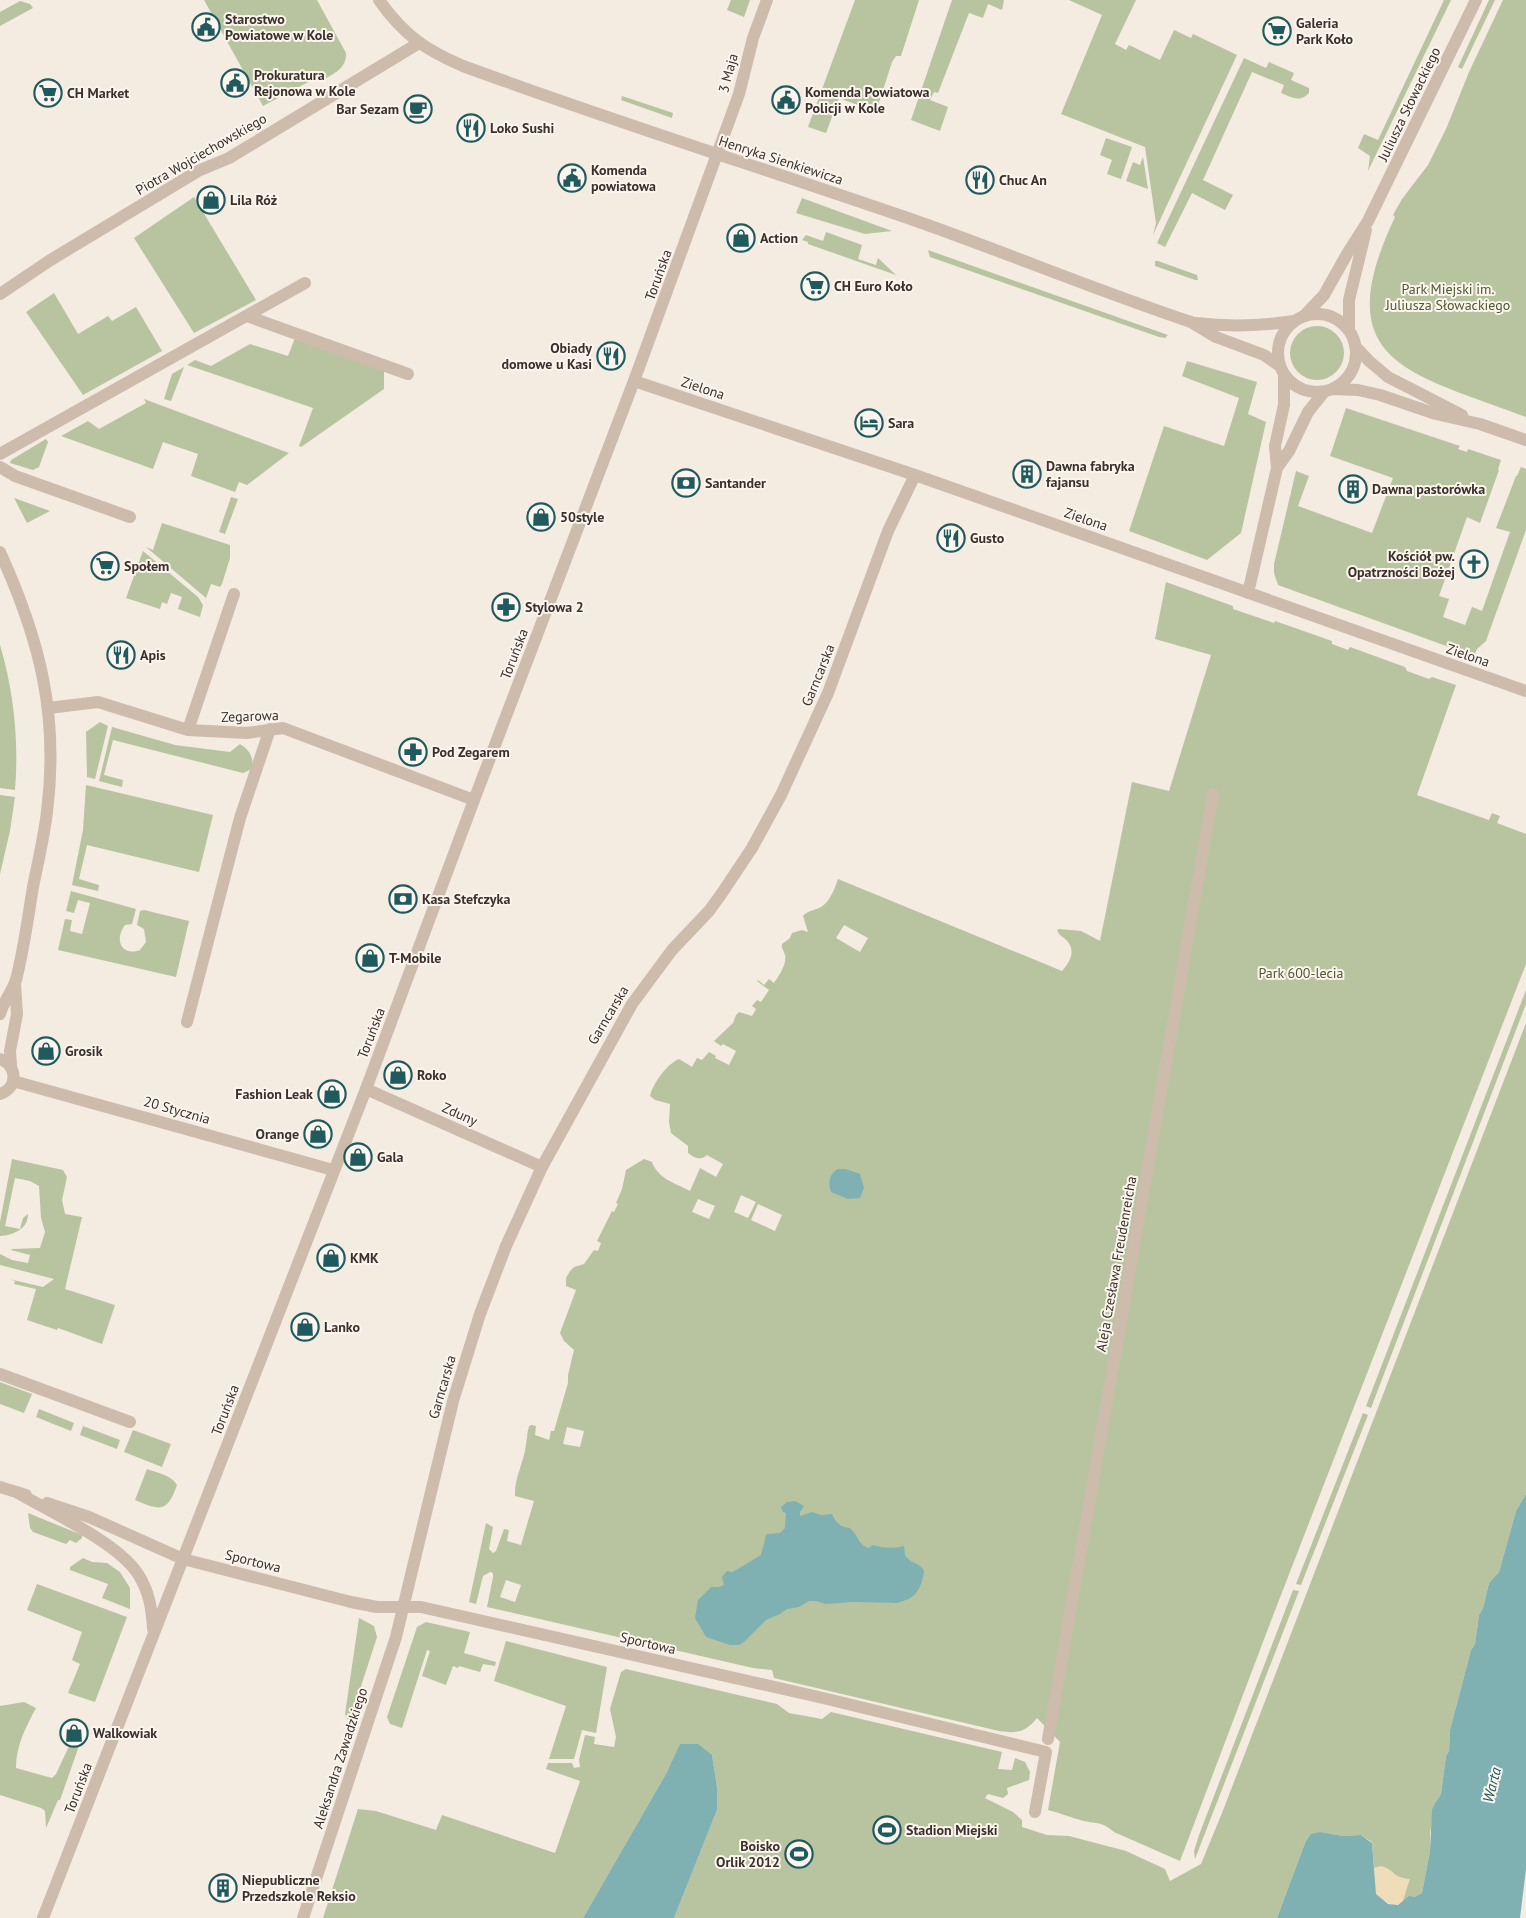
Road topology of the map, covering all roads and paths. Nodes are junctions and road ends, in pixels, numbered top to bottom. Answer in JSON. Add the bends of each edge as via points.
{"nodes":[{"id":1,"x":379,"y":0,"type":"edge"},
{"id":2,"x":767,"y":0,"type":"edge"},
{"id":3,"x":1476,"y":0,"type":"edge"},
{"id":4,"x":419,"y":43,"type":"junction"},
{"id":5,"x":717,"y":155,"type":"junction"},
{"id":6,"x":1368,"y":221,"type":"junction"},
{"id":7,"x":305,"y":282,"type":"dead end"},
{"id":8,"x":0,"y":294,"type":"edge"},
{"id":9,"x":246,"y":316,"type":"junction"},
{"id":10,"x":1299,"y":318,"type":"junction"},
{"id":11,"x":1191,"y":322,"type":"junction"},
{"id":12,"x":1349,"y":330,"type":"junction"},
{"id":13,"x":1356,"y":346,"type":"junction"},
{"id":14,"x":1282,"y":370,"type":"junction"},
{"id":15,"x":408,"y":374,"type":"dead end"},
{"id":16,"x":634,"y":381,"type":"junction"},
{"id":17,"x":1328,"y":390,"type":"junction"},
{"id":18,"x":1480,"y":424,"type":"junction"},
{"id":19,"x":1526,"y":440,"type":"edge"},
{"id":20,"x":0,"y":454,"type":"edge"},
{"id":21,"x":0,"y":467,"type":"edge"},
{"id":22,"x":1277,"y":468,"type":"junction"},
{"id":23,"x":915,"y":475,"type":"junction"},
{"id":24,"x":130,"y":517,"type":"dead end"},
{"id":25,"x":0,"y":552,"type":"edge"},
{"id":26,"x":1248,"y":593,"type":"junction"},
{"id":27,"x":234,"y":594,"type":"dead end"},
{"id":28,"x":1526,"y":691,"type":"edge"},
{"id":29,"x":49,"y":708,"type":"junction"},
{"id":30,"x":270,"y":729,"type":"junction"},
{"id":31,"x":188,"y":730,"type":"junction"},
{"id":32,"x":1213,"y":794,"type":"dead end"},
{"id":33,"x":474,"y":800,"type":"junction"},
{"id":34,"x":15,"y":981,"type":"junction"},
{"id":35,"x":0,"y":1014,"type":"edge"},
{"id":36,"x":187,"y":1022,"type":"dead end"},
{"id":37,"x":5,"y":1063,"type":"edge"},
{"id":38,"x":366,"y":1088,"type":"junction"},
{"id":39,"x":5,"y":1092,"type":"edge"},
{"id":40,"x":542,"y":1167,"type":"junction"},
{"id":41,"x":333,"y":1170,"type":"junction"},
{"id":42,"x":0,"y":1374,"type":"edge"},
{"id":43,"x":130,"y":1422,"type":"dead end"},
{"id":44,"x":0,"y":1486,"type":"edge"},
{"id":45,"x":18,"y":1493,"type":"junction"},
{"id":46,"x":183,"y":1559,"type":"junction"},
{"id":47,"x":403,"y":1607,"type":"junction"},
{"id":48,"x":153,"y":1634,"type":"junction"},
{"id":49,"x":1048,"y":1739,"type":"dead end"},
{"id":50,"x":1036,"y":1812,"type":"dead end"},
{"id":51,"x":43,"y":1918,"type":"edge"},
{"id":52,"x":303,"y":1918,"type":"edge"}],
"edges":[{"from":1,"to":4,"type":"street","name":"Henryka Sienkiewicza"},
{"from":2,"to":5,"type":"street","name":"3 Maja"},
{"from":3,"to":6,"type":"street","name":"Juliusza Słowackiego"},
{"from":4,"to":5,"type":"street","name":"Henryka Sienkiewicza","via":[[463,66]]},
{"from":4,"to":8,"type":"street","name":"Piotra Wojciechowskiego","via":[[229,158],[190,176]]},
{"from":5,"to":11,"type":"street","name":"Henryka Sienkiewicza","via":[[963,238]]},
{"from":5,"to":16,"type":"street","name":"Toruńska"},
{"from":6,"to":10,"type":"street","name":"Juliusza Słowackiego","via":[[1324,294]]},
{"from":6,"to":12,"type":"street","name":"Juliusza Słowackiego","via":[[1349,300]]},
{"from":7,"to":9,"type":"street"},
{"from":9,"to":15,"type":"street"},
{"from":9,"to":20,"type":"street"},
{"from":10,"to":11,"type":"street","name":"Henryka Sienkiewicza","via":[[1269,325],[1244,326]]},
{"from":10,"to":12,"type":"street","via":[[1329,315]]},
{"from":10,"to":14,"type":"street","via":[[1281,336],[1278,346]]},
{"from":11,"to":14,"type":"street","name":"Henryka Sienkiewicza","via":[[1216,337],[1264,356]]},
{"from":12,"to":13,"type":"street"},
{"from":13,"to":17,"type":"street","via":[[1352,371],[1344,382]]},
{"from":13,"to":18,"type":"street","via":[[1388,377]]},
{"from":14,"to":17,"type":"street","via":[[1297,387],[1314,392]]},
{"from":14,"to":22,"type":"street","via":[[1284,405],[1275,446]]},
{"from":16,"to":23,"type":"street","name":"Zielona"},
{"from":16,"to":33,"type":"street","name":"Toruńska"},
{"from":17,"to":18,"type":"street","via":[[1358,390]]},
{"from":17,"to":22,"type":"street","via":[[1308,412]]},
{"from":18,"to":19,"type":"street"},
{"from":21,"to":24,"type":"street","via":[[15,476]]},
{"from":22,"to":26,"type":"street"},
{"from":23,"to":26,"type":"street","name":"Zielona"},
{"from":23,"to":40,"type":"street","name":"Garncarska","via":[[888,531],[828,693],[781,796],[722,893],[672,950],[632,1004]]},
{"from":25,"to":29,"type":"street","via":[[33,634]]},
{"from":26,"to":28,"type":"street","name":"Zielona"},
{"from":27,"to":31,"type":"street"},
{"from":29,"to":31,"type":"street","name":"Zegarowa","via":[[98,702]]},
{"from":29,"to":34,"type":"street","via":[[51,770],[47,813]]},
{"from":30,"to":31,"type":"street","name":"Zegarowa","via":[[247,734]]},
{"from":30,"to":33,"type":"street","name":"Zegarowa","via":[[283,728]]},
{"from":30,"to":36,"type":"street","via":[[240,818]]},
{"from":32,"to":49,"type":"street","name":"Aleja Czesława Freudenreicha"},
{"from":33,"to":38,"type":"street","name":"Toruńska"},
{"from":34,"to":35,"type":"street"},
{"from":34,"to":37,"type":"street","via":[[17,1014]]},
{"from":37,"to":39,"type":"street","via":[[14,1072]]},
{"from":38,"to":40,"type":"street","name":"Zduny"},
{"from":38,"to":41,"type":"street","name":"Toruńska"},
{"from":39,"to":41,"type":"street","name":"20 Stycznia"},
{"from":40,"to":47,"type":"street","name":"Garncarska","via":[[480,1314],[453,1401]]},
{"from":41,"to":46,"type":"street","name":"Toruńska"},
{"from":42,"to":43,"type":"street"},
{"from":44,"to":45,"type":"street"},
{"from":45,"to":46,"type":"street","name":"Sportowa","via":[[89,1517]]},
{"from":45,"to":48,"type":"street","via":[[98,1539],[127,1560],[148,1593]]},
{"from":46,"to":47,"type":"street","name":"Sportowa","via":[[351,1602]]},
{"from":46,"to":48,"type":"street","name":"Toruńska"},
{"from":47,"to":50,"type":"street","name":"Sportowa","via":[[440,1611],[1046,1752]]},
{"from":47,"to":52,"type":"street","name":"Aleksandra Zawadzkiego","via":[[396,1638]]},
{"from":48,"to":51,"type":"street","name":"Toruńska"}]}
